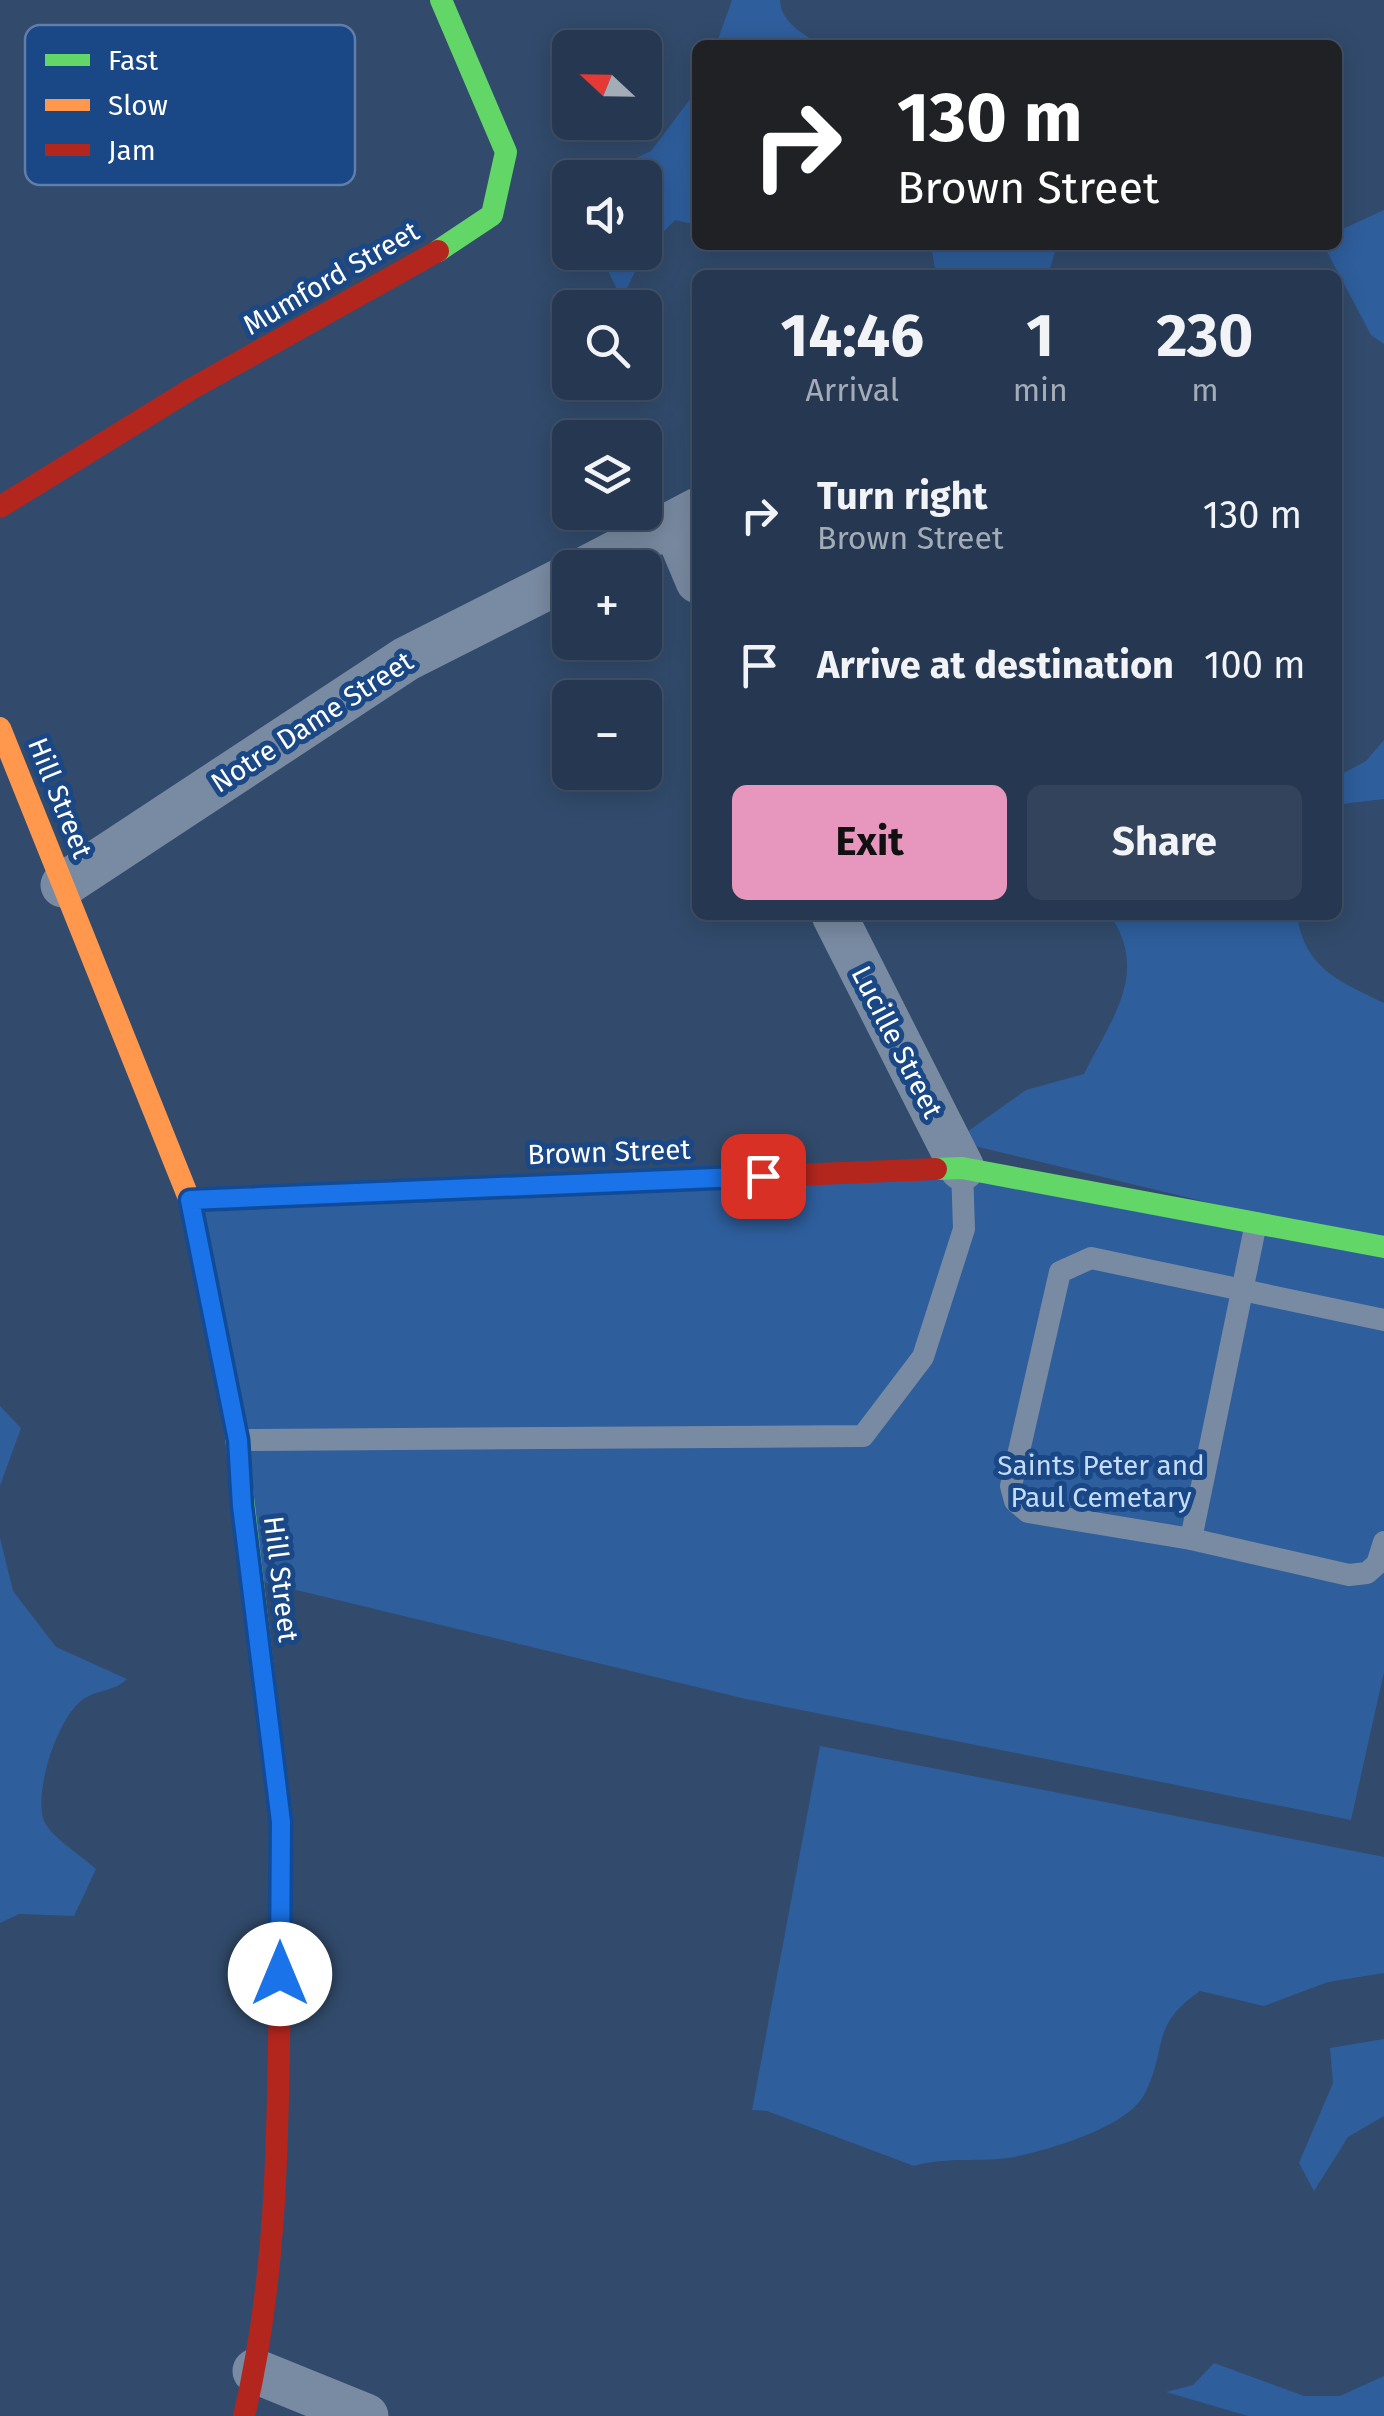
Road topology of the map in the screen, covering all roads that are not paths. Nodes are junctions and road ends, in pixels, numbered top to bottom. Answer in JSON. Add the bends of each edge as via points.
{"nodes":[{"id":1,"x":441,"y":0,"type":"edge"},
{"id":2,"x":0,"y":507,"type":"edge"},
{"id":3,"x":686,"y":517,"type":"edge"},
{"id":4,"x":622,"y":550,"type":"edge"},
{"id":5,"x":692,"y":550,"type":"edge"},
{"id":6,"x":552,"y":585,"type":"edge"},
{"id":7,"x":0,"y":728,"type":"edge"},
{"id":8,"x":63,"y":885,"type":"junction"},
{"id":9,"x":837,"y":920,"type":"edge"},
{"id":10,"x":962,"y":1168,"type":"junction"},
{"id":11,"x":190,"y":1200,"type":"junction"},
{"id":12,"x":1256,"y":1223,"type":"junction"},
{"id":13,"x":1384,"y":1247,"type":"edge"},
{"id":14,"x":1244,"y":1288,"type":"junction"},
{"id":15,"x":1384,"y":1320,"type":"edge"},
{"id":16,"x":238,"y":1440,"type":"junction"},
{"id":17,"x":1190,"y":1539,"type":"junction"},
{"id":18,"x":1384,"y":1542,"type":"edge"},
{"id":19,"x":254,"y":2371,"type":"junction"},
{"id":20,"x":244,"y":2416,"type":"edge"},
{"id":21,"x":366,"y":2416,"type":"edge"}],
"edges":[{"from":1,"to":2,"type":"street","name":"Mumford Street","via":[[506,152],[492,214],[418,264],[191,389]]},
{"from":3,"to":4,"type":"street"},
{"from":3,"to":5,"type":"street"},
{"from":6,"to":8,"type":"street","name":"Notre Dame Street","via":[[406,660]]},
{"from":7,"to":8,"type":"street","name":"Hill Street"},
{"from":8,"to":11,"type":"street","name":"Hill Street"},
{"from":9,"to":10,"type":"street","name":"Lucille Street"},
{"from":10,"to":11,"type":"street","name":"Brown Street"},
{"from":10,"to":12,"type":"street","name":"Brown Street"},
{"from":10,"to":16,"type":"lane","via":[[964,1229],[923,1357],[863,1436]]},
{"from":11,"to":16,"type":"street","name":"Hill Street"},
{"from":12,"to":13,"type":"street","name":"Brown Street"},
{"from":12,"to":14,"type":"lane"},
{"from":14,"to":15,"type":"lane"},
{"from":14,"to":17,"type":"lane"},
{"from":14,"to":17,"type":"lane","via":[[1092,1258],[1060,1272],[1010,1486],[1028,1512]]},
{"from":16,"to":19,"type":"street","name":"Hill Street","via":[[281,1822],[278,2165]]},
{"from":17,"to":18,"type":"lane","via":[[1349,1574],[1367,1574]]},
{"from":19,"to":20,"type":"street","name":"Hill Street"},
{"from":19,"to":21,"type":"street"}]}
